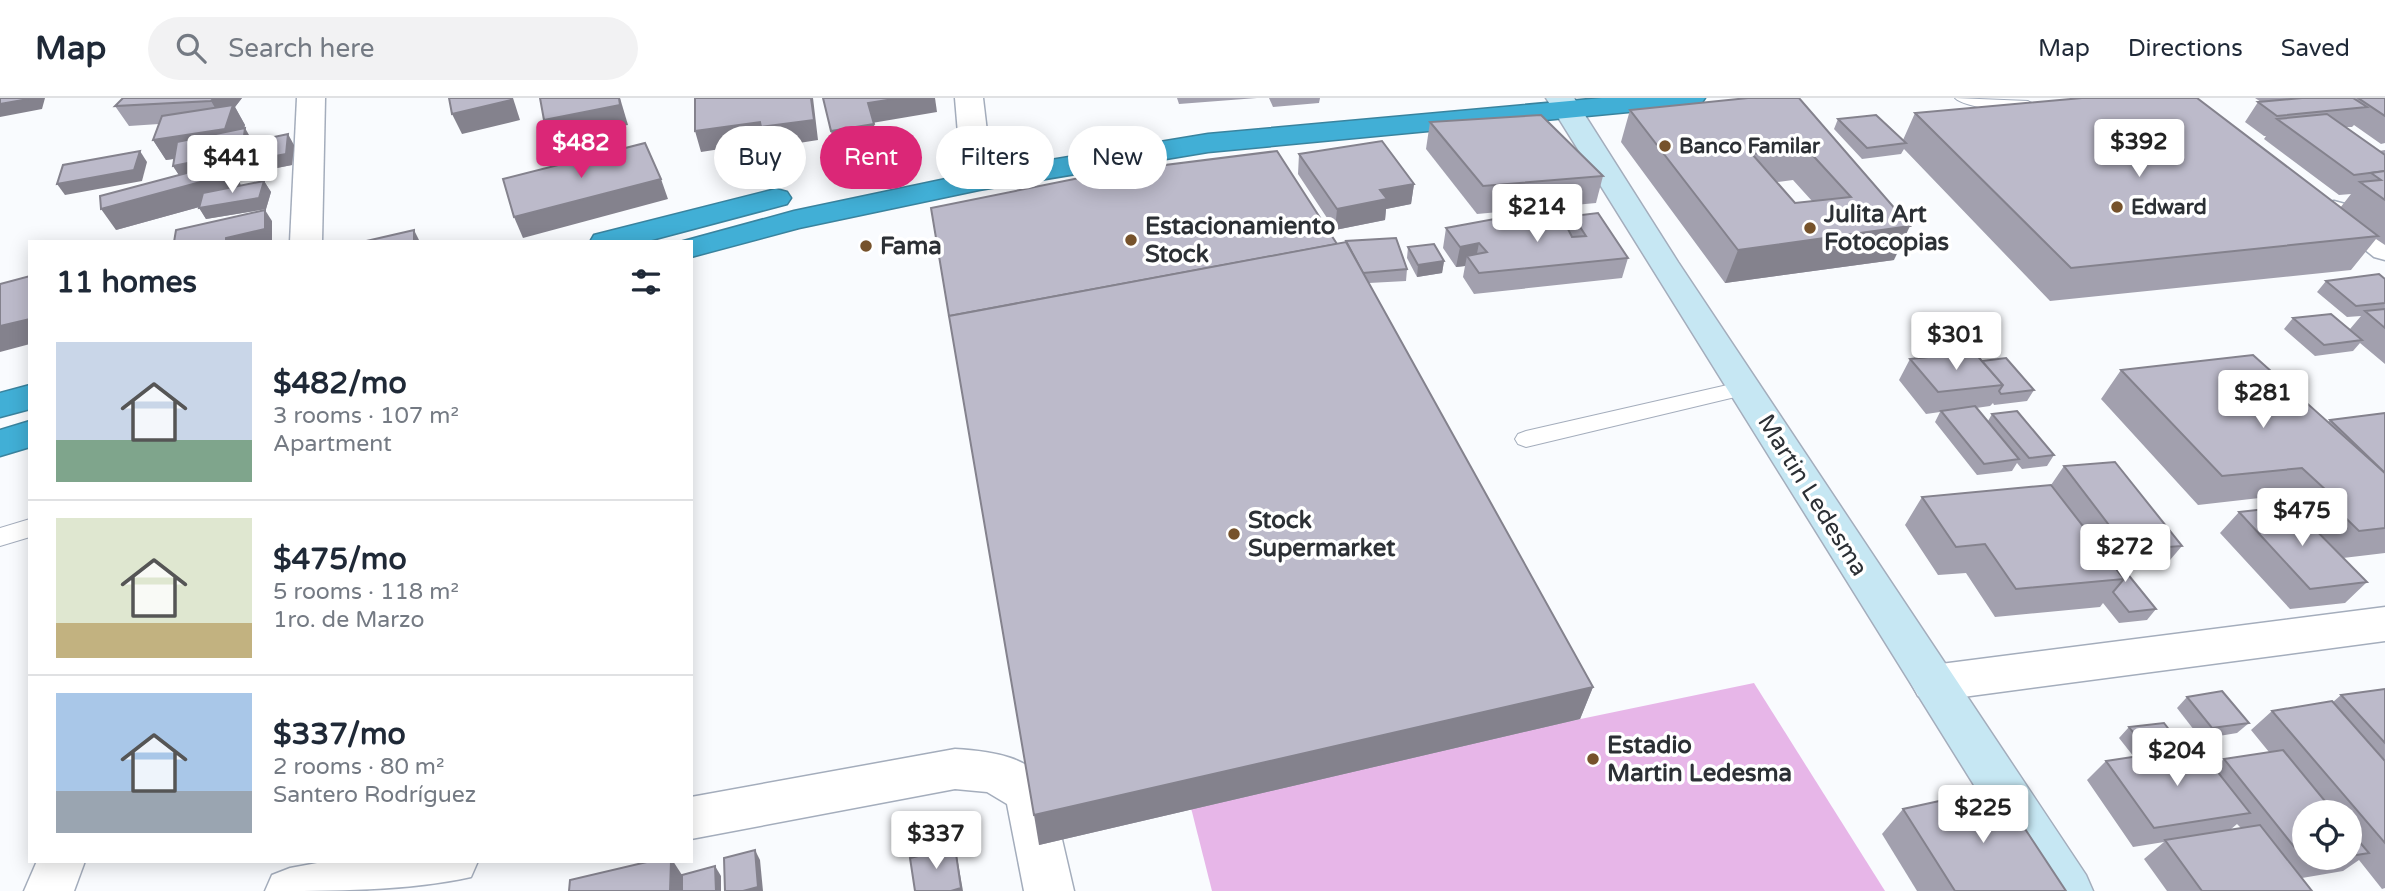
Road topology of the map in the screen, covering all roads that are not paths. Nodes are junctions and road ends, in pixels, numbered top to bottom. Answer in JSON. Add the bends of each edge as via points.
{"nodes":[{"id":1,"x":311,"y":98,"type":"edge"},
{"id":2,"x":969,"y":98,"type":"edge"},
{"id":3,"x":1471,"y":98,"type":"edge"},
{"id":4,"x":1691,"y":98,"type":"edge"},
{"id":5,"x":1963,"y":98,"type":"edge"},
{"id":6,"x":1564,"y":103,"type":"edge"},
{"id":7,"x":2050,"y":104,"type":"edge"},
{"id":8,"x":972,"y":126,"type":"edge"},
{"id":9,"x":1054,"y":144,"type":"edge"},
{"id":10,"x":936,"y":165,"type":"edge"},
{"id":11,"x":2308,"y":191,"type":"edge"},
{"id":12,"x":306,"y":240,"type":"edge"},
{"id":13,"x":613,"y":240,"type":"edge"},
{"id":14,"x":693,"y":247,"type":"edge"},
{"id":15,"x":2385,"y":250,"type":"edge"},
{"id":16,"x":1745,"y":388,"type":"junction"},
{"id":17,"x":28,"y":398,"type":"edge"},
{"id":18,"x":0,"y":405,"type":"edge"},
{"id":19,"x":28,"y":436,"type":"edge"},
{"id":20,"x":1526,"y":439,"type":"dead end"},
{"id":21,"x":0,"y":443,"type":"edge"},
{"id":22,"x":28,"y":529,"type":"edge"},
{"id":23,"x":0,"y":537,"type":"edge"},
{"id":24,"x":2385,"y":624,"type":"edge"},
{"id":25,"x":1933,"y":683,"type":"junction"},
{"id":26,"x":693,"y":818,"type":"edge"},
{"id":27,"x":60,"y":863,"type":"edge"},
{"id":28,"x":443,"y":863,"type":"edge"},
{"id":29,"x":49,"y":891,"type":"edge"},
{"id":30,"x":290,"y":891,"type":"edge"},
{"id":31,"x":1049,"y":891,"type":"edge"},
{"id":32,"x":2068,"y":891,"type":"edge"}],
"edges":[{"from":1,"to":12,"type":"street"},
{"from":2,"to":8,"type":"street"},
{"from":3,"to":9,"type":"highway","via":[[1193,122]]},
{"from":4,"to":6,"type":"highway"},
{"from":5,"to":7,"type":"lane","via":[[2011,107]]},
{"from":6,"to":14,"type":"highway","via":[[1208,143],[979,181],[794,220]]},
{"from":6,"to":16,"type":"street","name":"Martin Ledesma"},
{"from":10,"to":13,"type":"highway","via":[[788,195]]},
{"from":11,"to":15,"type":"street"},
{"from":16,"to":20,"type":"lane"},
{"from":16,"to":25,"type":"street","name":"Martin Ledesma"},
{"from":17,"to":18,"type":"highway"},
{"from":19,"to":21,"type":"highway"},
{"from":22,"to":23,"type":"lane"},
{"from":24,"to":25,"type":"street"},
{"from":25,"to":32,"type":"street","name":"Martin Ledesma"},
{"from":26,"to":31,"type":"street","via":[[955,769],[994,772],[1028,792]]},
{"from":27,"to":29,"type":"street"},
{"from":28,"to":30,"type":"street"}]}
